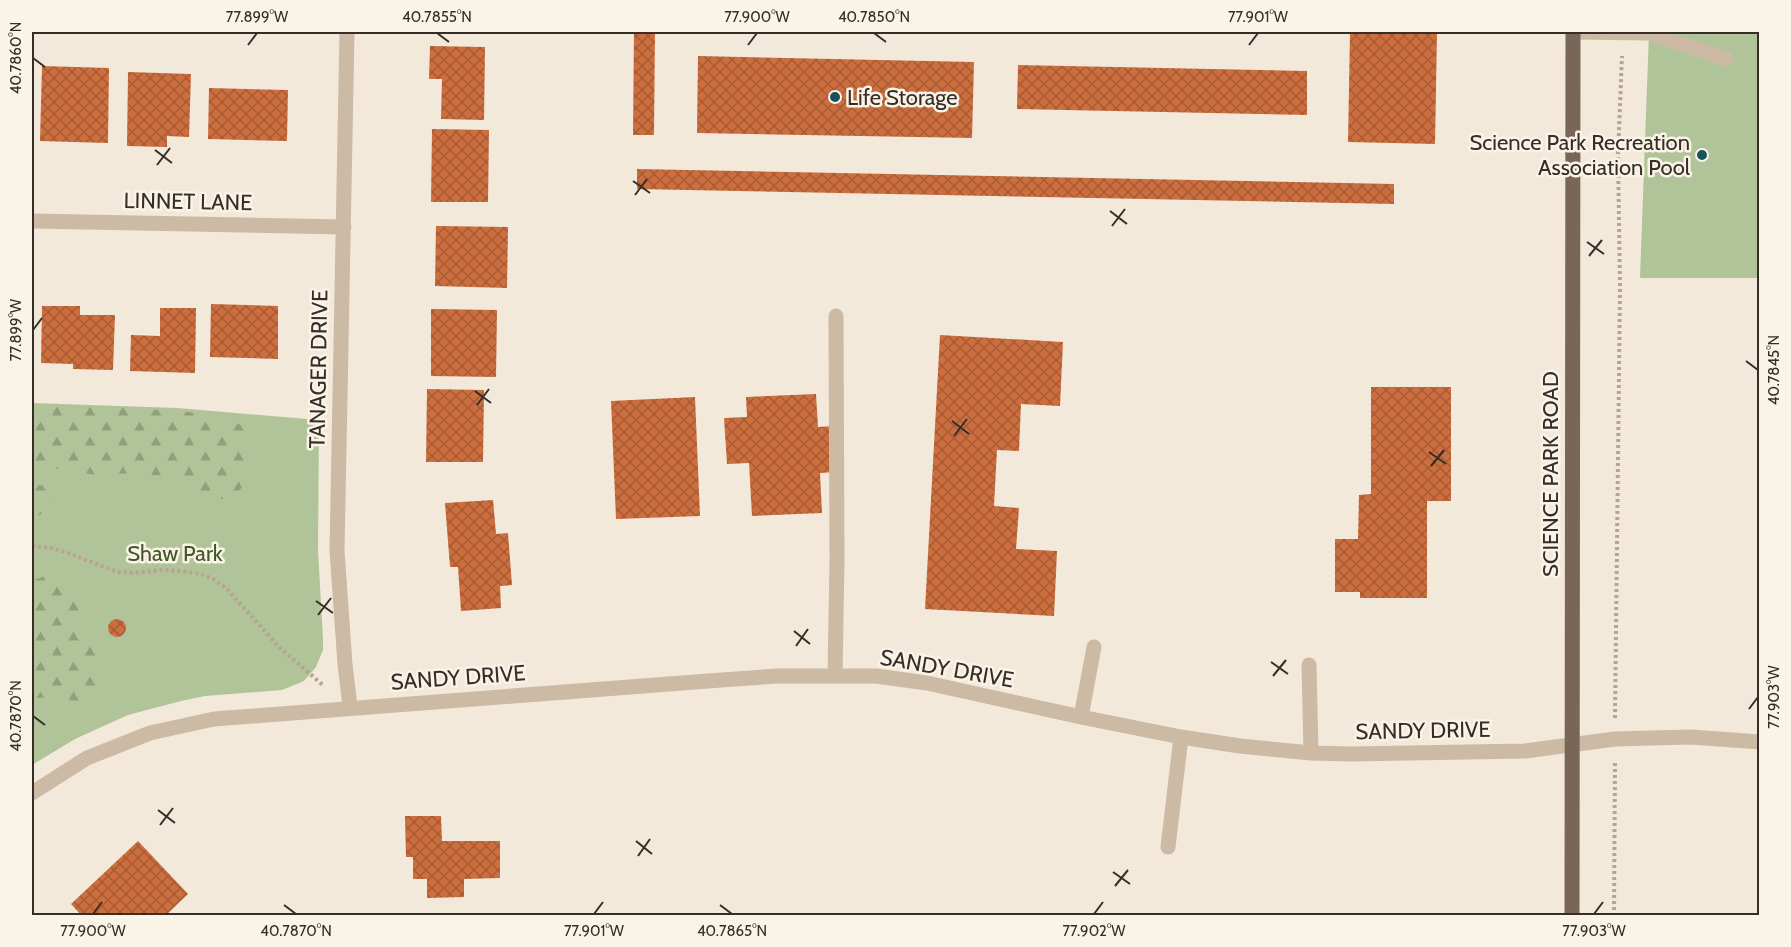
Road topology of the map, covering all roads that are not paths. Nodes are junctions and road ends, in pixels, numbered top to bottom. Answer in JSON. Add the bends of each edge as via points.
{"nodes":[{"id":1,"x":347,"y":32,"type":"edge"},
{"id":2,"x":1573,"y":32,"type":"edge"},
{"id":3,"x":1621,"y":32,"type":"edge"},
{"id":4,"x":1726,"y":60,"type":"dead end"},
{"id":5,"x":32,"y":221,"type":"edge"},
{"id":6,"x":344,"y":227,"type":"junction"},
{"id":7,"x":836,"y":316,"type":"dead end"},
{"id":8,"x":1094,"y":647,"type":"dead end"},
{"id":9,"x":1309,"y":665,"type":"dead end"},
{"id":10,"x":835,"y":676,"type":"junction"},
{"id":11,"x":350,"y":708,"type":"junction"},
{"id":12,"x":1081,"y":717,"type":"junction"},
{"id":13,"x":1181,"y":737,"type":"junction"},
{"id":14,"x":1760,"y":742,"type":"edge"},
{"id":15,"x":1572,"y":745,"type":"junction"},
{"id":16,"x":1311,"y":753,"type":"junction"},
{"id":17,"x":32,"y":793,"type":"edge"},
{"id":18,"x":1168,"y":848,"type":"dead end"},
{"id":19,"x":1572,"y":915,"type":"edge"}],
"edges":[{"from":1,"to":6,"type":"street","name":"TANAGER DRIVE"},
{"from":2,"to":3,"type":"street"},
{"from":2,"to":15,"type":"main road","name":"SCIENCE PARK ROAD"},
{"from":3,"to":4,"type":"street","via":[[1649,33]]},
{"from":5,"to":6,"type":"street","name":"LINNET LANE"},
{"from":6,"to":11,"type":"street","name":"TANAGER DRIVE","via":[[337,551]]},
{"from":7,"to":10,"type":"street"},
{"from":8,"to":12,"type":"street"},
{"from":9,"to":16,"type":"street"},
{"from":10,"to":11,"type":"street","name":"SANDY DRIVE","via":[[765,677]]},
{"from":10,"to":12,"type":"street","name":"SANDY DRIVE","via":[[876,676],[927,683]]},
{"from":11,"to":17,"type":"street","name":"SANDY DRIVE","via":[[214,719],[150,733],[87,758]]},
{"from":12,"to":13,"type":"street","name":"SANDY DRIVE"},
{"from":13,"to":16,"type":"street","name":"SANDY DRIVE"},
{"from":13,"to":18,"type":"street"},
{"from":14,"to":15,"type":"street","name":"SANDY DRIVE","via":[[1691,737],[1615,738]]},
{"from":15,"to":16,"type":"street","name":"SANDY DRIVE","via":[[1525,751]]},
{"from":15,"to":19,"type":"main road","name":"SCIENCE PARK ROAD"}]}
